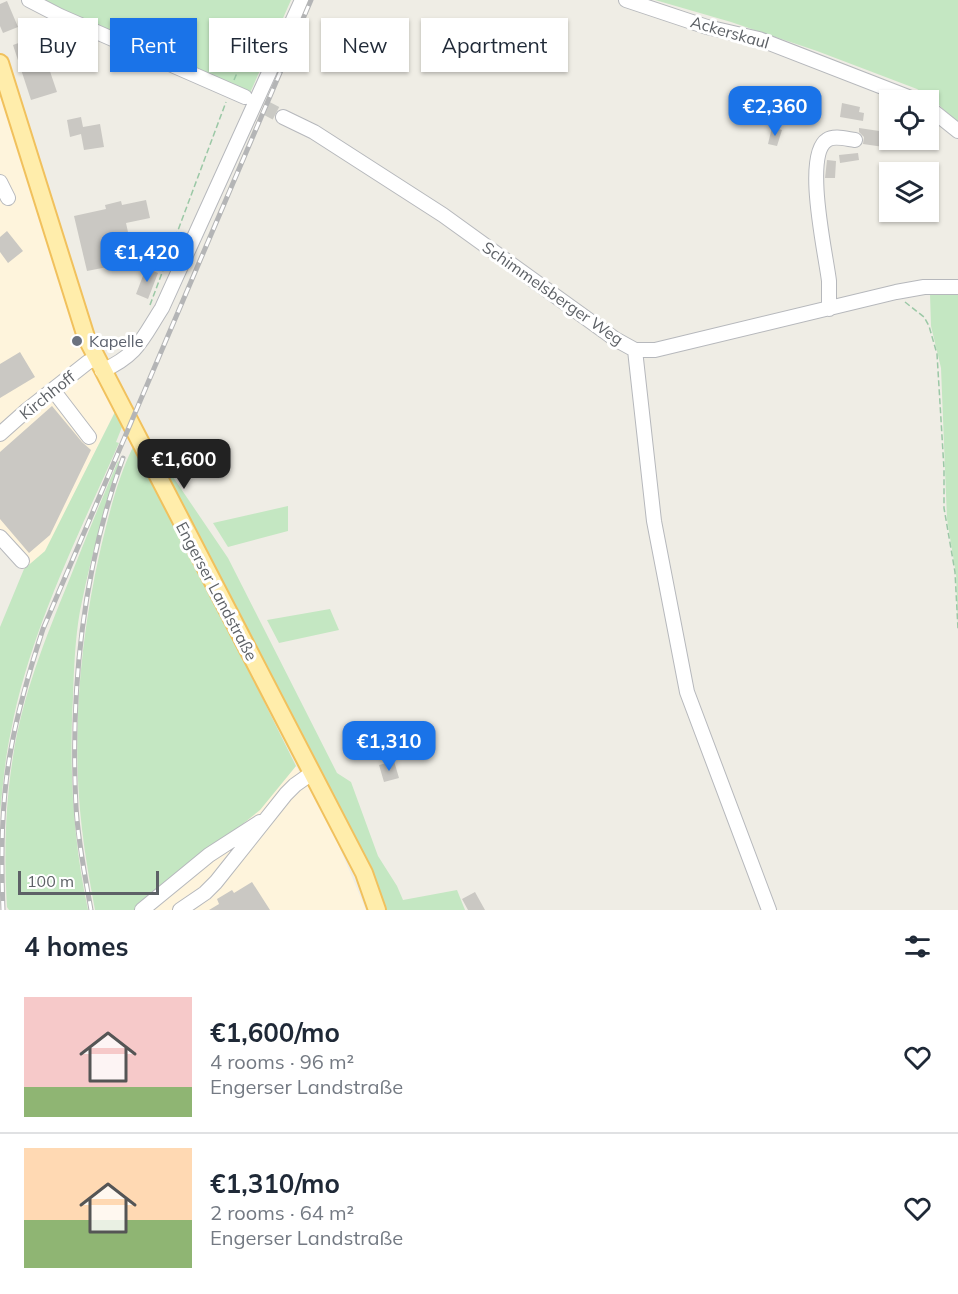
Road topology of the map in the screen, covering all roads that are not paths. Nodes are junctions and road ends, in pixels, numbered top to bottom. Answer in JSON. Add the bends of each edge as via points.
{"nodes":[{"id":1,"x":29,"y":0,"type":"edge"},
{"id":2,"x":302,"y":0,"type":"edge"},
{"id":3,"x":626,"y":0,"type":"edge"},
{"id":4,"x":0,"y":63,"type":"edge"},
{"id":5,"x":890,"y":90,"type":"edge"},
{"id":6,"x":245,"y":97,"type":"tunnel mouth"},
{"id":7,"x":939,"y":116,"type":"edge"},
{"id":8,"x":283,"y":117,"type":"tunnel mouth"},
{"id":9,"x":958,"y":131,"type":"edge"},
{"id":10,"x":855,"y":140,"type":"dead end"},
{"id":11,"x":0,"y":182,"type":"edge"},
{"id":12,"x":8,"y":198,"type":"dead end"},
{"id":13,"x":958,"y":287,"type":"edge"},
{"id":14,"x":829,"y":309,"type":"junction"},
{"id":15,"x":635,"y":350,"type":"junction"},
{"id":16,"x":99,"y":365,"type":"junction"},
{"id":17,"x":53,"y":390,"type":"junction"},
{"id":18,"x":0,"y":434,"type":"edge"},
{"id":19,"x":89,"y":436,"type":"dead end"},
{"id":20,"x":0,"y":537,"type":"edge"},
{"id":21,"x":22,"y":561,"type":"dead end"},
{"id":22,"x":312,"y":773,"type":"junction"},
{"id":23,"x":267,"y":818,"type":"junction"},
{"id":24,"x":142,"y":910,"type":"edge"},
{"id":25,"x":181,"y":910,"type":"edge"},
{"id":26,"x":377,"y":910,"type":"edge"},
{"id":27,"x":769,"y":910,"type":"edge"}],
"edges":[{"from":1,"to":6,"type":"street"},
{"from":2,"to":16,"type":"street","name":"Kirchhoff","via":[[162,308],[136,350],[120,363]]},
{"from":3,"to":5,"type":"street","name":"Ackerskaul","via":[[707,27],[759,39]]},
{"from":4,"to":16,"type":"main road","name":"Engerser Landstraße","via":[[57,250]]},
{"from":7,"to":9,"type":"street"},
{"from":8,"to":15,"type":"street","name":"Schimmelsberger Weg","via":[[406,190]]},
{"from":10,"to":14,"type":"street","via":[[828,139],[823,144],[816,175]]},
{"from":11,"to":12,"type":"street"},
{"from":13,"to":14,"type":"street","name":"Schimmelsberger Weg","via":[[924,287]]},
{"from":14,"to":15,"type":"street","name":"Schimmelsberger Weg","via":[[693,342]]},
{"from":15,"to":27,"type":"street","via":[[654,521],[687,692]]},
{"from":16,"to":17,"type":"street","name":"Kirchhoff","via":[[88,362]]},
{"from":16,"to":22,"type":"main road","name":"Engerser Landstraße"},
{"from":17,"to":18,"type":"street","name":"Kirchhoff"},
{"from":17,"to":19,"type":"street"},
{"from":20,"to":21,"type":"street"},
{"from":22,"to":23,"type":"street","via":[[295,785]]},
{"from":22,"to":26,"type":"main road","name":"Engerser Landstraße","via":[[364,873]]},
{"from":23,"to":24,"type":"street","via":[[223,845]]},
{"from":23,"to":25,"type":"street","via":[[216,882]]}]}
